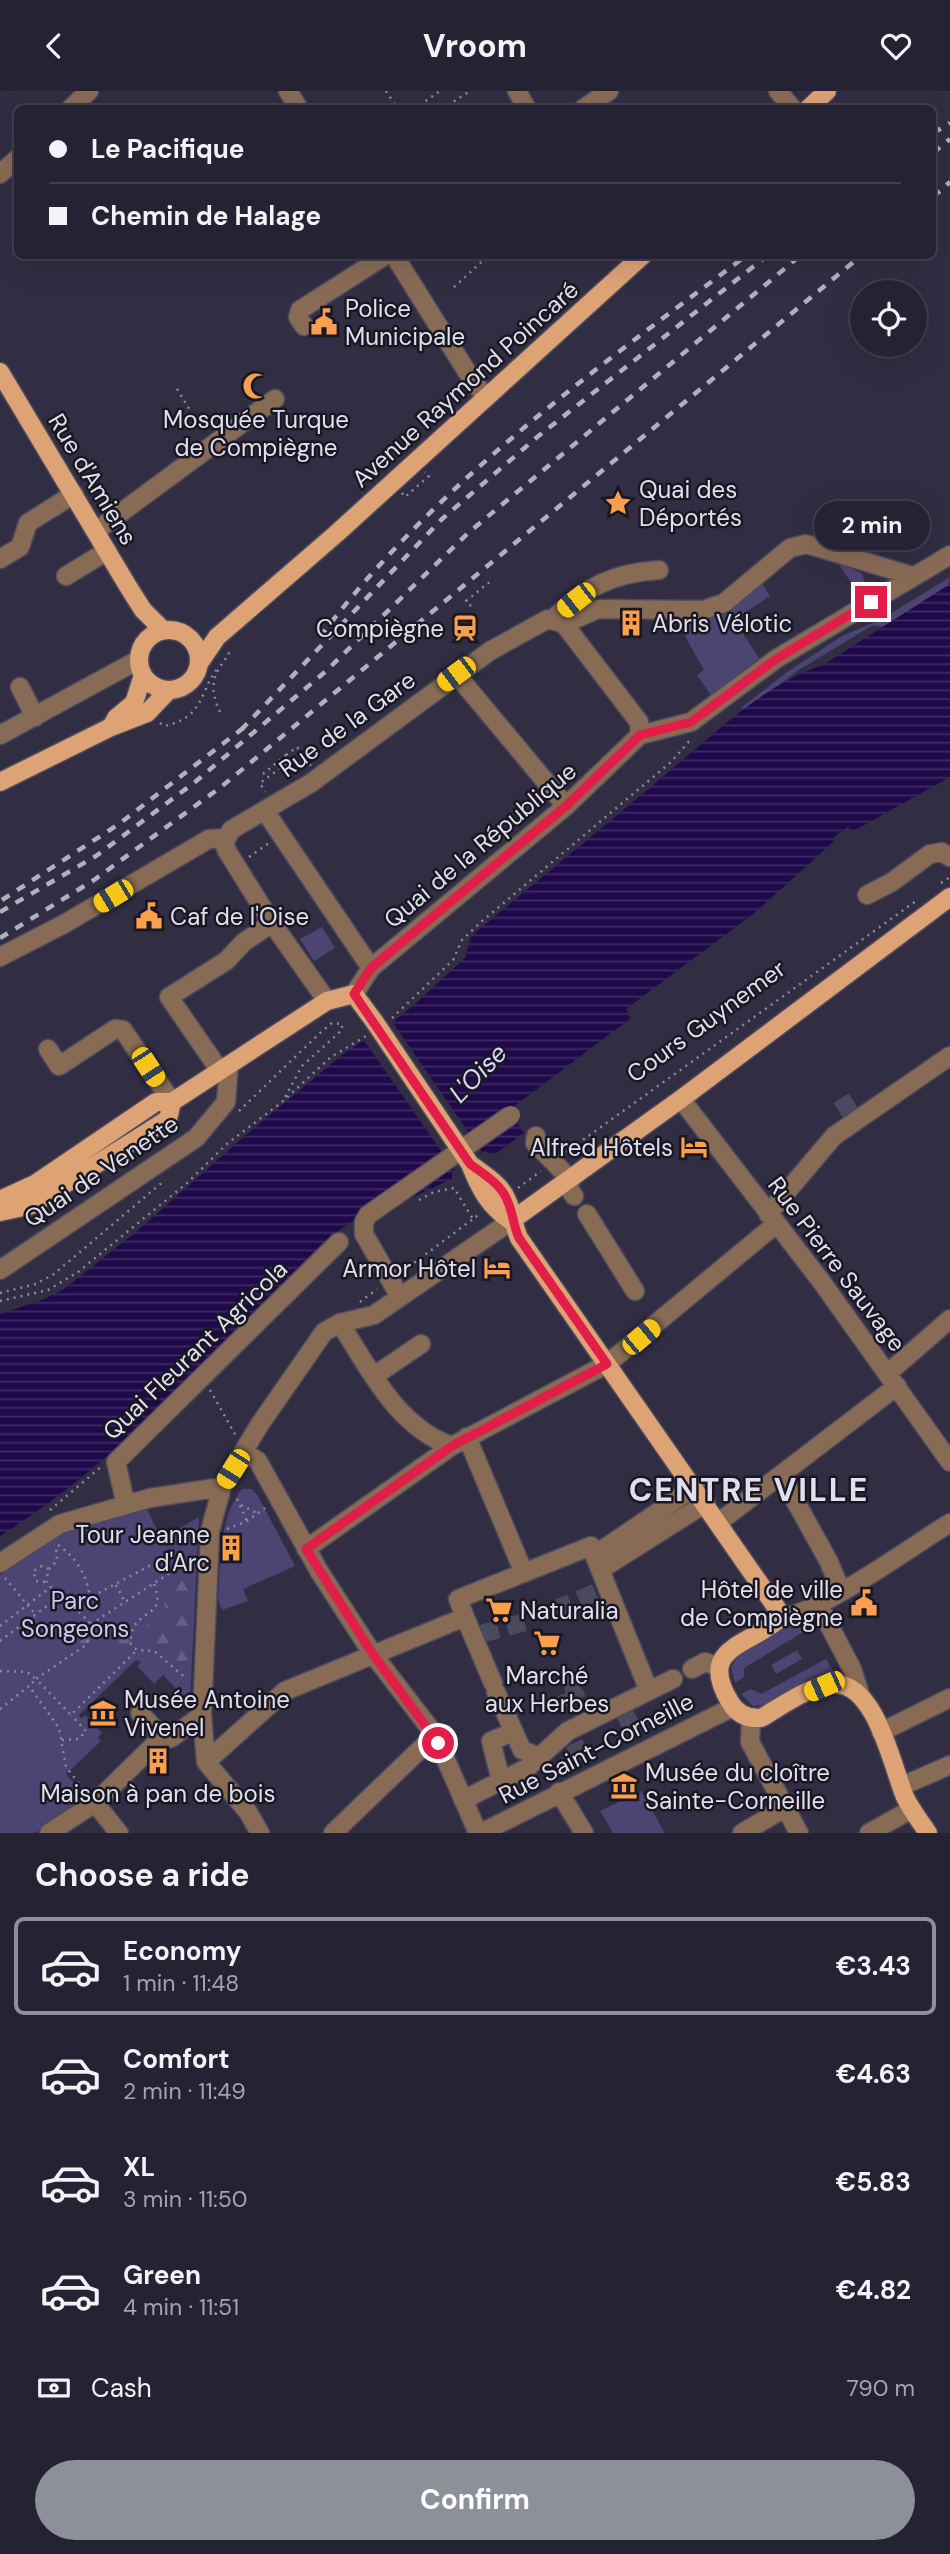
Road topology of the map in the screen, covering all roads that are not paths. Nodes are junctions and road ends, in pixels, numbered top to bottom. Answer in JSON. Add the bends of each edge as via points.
{"nodes":[{"id":1,"x":89,"y":91,"type":"edge"},
{"id":2,"x":778,"y":91,"type":"edge"},
{"id":3,"x":827,"y":91,"type":"edge"},
{"id":4,"x":606,"y":92,"type":"edge"},
{"id":5,"x":74,"y":105,"type":"edge"},
{"id":6,"x":588,"y":105,"type":"edge"},
{"id":7,"x":790,"y":105,"type":"edge"},
{"id":8,"x":812,"y":105,"type":"edge"},
{"id":9,"x":14,"y":162,"type":"edge"},
{"id":10,"x":0,"y":174,"type":"edge"},
{"id":11,"x":380,"y":259,"type":"edge"},
{"id":12,"x":396,"y":259,"type":"edge"},
{"id":13,"x":633,"y":259,"type":"edge"},
{"id":14,"x":303,"y":326,"type":"dead end"},
{"id":15,"x":1,"y":376,"type":"edge"},
{"id":16,"x":487,"y":397,"type":"junction"},
{"id":17,"x":275,"y":400,"type":"dead end"},
{"id":18,"x":74,"y":494,"type":"junction"},
{"id":19,"x":96,"y":531,"type":"junction"},
{"id":20,"x":107,"y":551,"type":"junction"},
{"id":21,"x":950,"y":555,"type":"edge"},
{"id":22,"x":0,"y":559,"type":"edge"},
{"id":23,"x":659,"y":570,"type":"dead end"},
{"id":24,"x":66,"y":576,"type":"dead end"},
{"id":25,"x":913,"y":576,"type":"junction"},
{"id":26,"x":143,"y":610,"type":"junction"},
{"id":27,"x":559,"y":621,"type":"junction"},
{"id":28,"x":163,"y":630,"type":"junction"},
{"id":29,"x":187,"y":636,"type":"junction"},
{"id":30,"x":219,"y":636,"type":"junction"},
{"id":31,"x":146,"y":639,"type":"junction"},
{"id":32,"x":200,"y":662,"type":"junction"},
{"id":33,"x":141,"y":667,"type":"junction"},
{"id":34,"x":456,"y":674,"type":"junction"},
{"id":35,"x":20,"y":687,"type":"dead end"},
{"id":36,"x":168,"y":691,"type":"junction"},
{"id":37,"x":34,"y":717,"type":"junction"},
{"id":38,"x":111,"y":727,"type":"junction"},
{"id":39,"x":0,"y":735,"type":"edge"},
{"id":40,"x":640,"y":735,"type":"junction"},
{"id":41,"x":0,"y":782,"type":"edge"},
{"id":42,"x":566,"y":806,"type":"junction"},
{"id":43,"x":270,"y":808,"type":"junction"},
{"id":44,"x":225,"y":838,"type":"junction"},
{"id":45,"x":948,"y":854,"type":"edge"},
{"id":46,"x":944,"y":891,"type":"edge"},
{"id":47,"x":870,"y":900,"type":"dead end"},
{"id":48,"x":272,"y":923,"type":"junction"},
{"id":49,"x":0,"y":957,"type":"edge"},
{"id":50,"x":371,"y":968,"type":"junction"},
{"id":51,"x":354,"y":994,"type":"junction"},
{"id":52,"x":327,"y":1001,"type":"junction"},
{"id":53,"x":48,"y":1049,"type":"dead end"},
{"id":54,"x":950,"y":1056,"type":"edge"},
{"id":55,"x":224,"y":1068,"type":"junction"},
{"id":56,"x":681,"y":1099,"type":"junction"},
{"id":57,"x":172,"y":1102,"type":"junction"},
{"id":58,"x":511,"y":1115,"type":"dead end"},
{"id":59,"x":536,"y":1136,"type":"dead end"},
{"id":60,"x":570,"y":1186,"type":"junction"},
{"id":61,"x":0,"y":1200,"type":"edge"},
{"id":62,"x":0,"y":1212,"type":"edge"},
{"id":63,"x":587,"y":1215,"type":"dead end"},
{"id":64,"x":772,"y":1219,"type":"junction"},
{"id":65,"x":511,"y":1221,"type":"junction"},
{"id":66,"x":339,"y":1242,"type":"dead end"},
{"id":67,"x":0,"y":1270,"type":"edge"},
{"id":68,"x":635,"y":1291,"type":"dead end"},
{"id":69,"x":400,"y":1297,"type":"junction"},
{"id":70,"x":950,"y":1319,"type":"edge"},
{"id":71,"x":340,"y":1323,"type":"junction"},
{"id":72,"x":421,"y":1344,"type":"dead end"},
{"id":73,"x":607,"y":1364,"type":"junction"},
{"id":74,"x":374,"y":1376,"type":"junction"},
{"id":75,"x":892,"y":1380,"type":"junction"},
{"id":76,"x":460,"y":1442,"type":"junction"},
{"id":77,"x":244,"y":1452,"type":"junction"},
{"id":78,"x":949,"y":1457,"type":"edge"},
{"id":79,"x":779,"y":1479,"type":"junction"},
{"id":80,"x":229,"y":1492,"type":"junction"},
{"id":81,"x":701,"y":1495,"type":"junction"},
{"id":82,"x":126,"y":1505,"type":"junction"},
{"id":83,"x":719,"y":1522,"type":"junction"},
{"id":84,"x":950,"y":1523,"type":"edge"},
{"id":85,"x":306,"y":1549,"type":"junction"},
{"id":86,"x":604,"y":1558,"type":"junction"},
{"id":87,"x":6,"y":1571,"type":"edge"},
{"id":88,"x":524,"y":1573,"type":"junction"},
{"id":89,"x":841,"y":1591,"type":"junction"},
{"id":90,"x":818,"y":1604,"type":"junction"},
{"id":91,"x":781,"y":1618,"type":"junction"},
{"id":92,"x":455,"y":1621,"type":"junction"},
{"id":93,"x":481,"y":1635,"type":"dead end"},
{"id":94,"x":373,"y":1654,"type":"junction"},
{"id":95,"x":717,"y":1666,"type":"junction"},
{"id":96,"x":692,"y":1669,"type":"dead end"},
{"id":97,"x":673,"y":1679,"type":"dead end"},
{"id":98,"x":491,"y":1680,"type":"junction"},
{"id":99,"x":649,"y":1691,"type":"junction"},
{"id":100,"x":860,"y":1694,"type":"junction"},
{"id":101,"x":950,"y":1698,"type":"edge"},
{"id":102,"x":733,"y":1707,"type":"junction"},
{"id":103,"x":140,"y":1713,"type":"dead end"},
{"id":104,"x":202,"y":1715,"type":"junction"},
{"id":105,"x":751,"y":1719,"type":"junction"},
{"id":106,"x":513,"y":1731,"type":"junction"},
{"id":107,"x":881,"y":1733,"type":"junction"},
{"id":108,"x":435,"y":1735,"type":"junction"},
{"id":109,"x":164,"y":1739,"type":"junction"},
{"id":110,"x":537,"y":1756,"type":"junction"},
{"id":111,"x":206,"y":1762,"type":"junction"},
{"id":112,"x":950,"y":1765,"type":"edge"},
{"id":113,"x":501,"y":1781,"type":"junction"},
{"id":114,"x":901,"y":1786,"type":"junction"},
{"id":115,"x":559,"y":1792,"type":"junction"},
{"id":116,"x":463,"y":1800,"type":"junction"},
{"id":117,"x":95,"y":1803,"type":"junction"},
{"id":118,"x":785,"y":1808,"type":"junction"},
{"id":119,"x":912,"y":1809,"type":"junction"},
{"id":120,"x":875,"y":1831,"type":"edge"},
{"id":121,"x":49,"y":1833,"type":"edge"},
{"id":122,"x":119,"y":1833,"type":"edge"},
{"id":123,"x":260,"y":1833,"type":"edge"},
{"id":124,"x":333,"y":1833,"type":"edge"},
{"id":125,"x":480,"y":1833,"type":"edge"},
{"id":126,"x":584,"y":1833,"type":"edge"},
{"id":127,"x":741,"y":1833,"type":"edge"},
{"id":128,"x":799,"y":1833,"type":"edge"},
{"id":129,"x":929,"y":1833,"type":"edge"}],
"edges":[{"from":1,"to":5,"type":"street"},
{"from":2,"to":7,"type":"street"},
{"from":3,"to":8,"type":"main road"},
{"from":4,"to":6,"type":"street"},
{"from":9,"to":10,"type":"street"},
{"from":11,"to":14,"type":"street","via":[[300,310]]},
{"from":12,"to":16,"type":"street"},
{"from":13,"to":16,"type":"main road","name":"Avenue Raymond Poincaré"},
{"from":15,"to":18,"type":"main road","name":"Rue d'Amiens"},
{"from":16,"to":30,"type":"main road","name":"Avenue Raymond Poincaré"},
{"from":17,"to":19,"type":"street"},
{"from":18,"to":19,"type":"main road","name":"Rue d'Amiens"},
{"from":18,"to":22,"type":"street","via":[[28,523],[20,547]]},
{"from":19,"to":20,"type":"main road","name":"Rue d'Amiens"},
{"from":20,"to":24,"type":"street"},
{"from":20,"to":26,"type":"main road","name":"Rue d'Amiens"},
{"from":21,"to":25,"type":"street"},
{"from":23,"to":27,"type":"street","via":[[609,578]]},
{"from":25,"to":27,"type":"street","via":[[806,544],[790,548],[724,603],[703,610],[598,609]]},
{"from":25,"to":40,"type":"street","via":[[776,659],[691,722]]},
{"from":26,"to":28,"type":"main road","name":"Rue d'Amiens"},
{"from":26,"to":31,"type":"main road","name":"Rue d'Amiens"},
{"from":27,"to":34,"type":"street","name":"Rue de la Gare","via":[[534,624]]},
{"from":27,"to":40,"type":"street","via":[[639,722]]},
{"from":28,"to":29,"type":"main road"},
{"from":28,"to":31,"type":"main road"},
{"from":29,"to":30,"type":"main road"},
{"from":29,"to":32,"type":"main road","via":[[197,647]]},
{"from":30,"to":32,"type":"main road","name":"Avenue Raymond Poincaré"},
{"from":31,"to":33,"type":"main road"},
{"from":32,"to":36,"type":"main road","via":[[192,680]]},
{"from":33,"to":36,"type":"main road","via":[[155,687]]},
{"from":33,"to":37,"type":"street"},
{"from":33,"to":38,"type":"main road","via":[[134,703]]},
{"from":34,"to":42,"type":"street"},
{"from":34,"to":43,"type":"street","name":"Rue de la Gare","via":[[311,783]]},
{"from":35,"to":37,"type":"street"},
{"from":36,"to":38,"type":"main road","via":[[146,713]]},
{"from":37,"to":39,"type":"street"},
{"from":38,"to":41,"type":"main road"},
{"from":40,"to":42,"type":"street","name":"Quai de la République"},
{"from":42,"to":50,"type":"street","name":"Quai de la République"},
{"from":43,"to":44,"type":"street"},
{"from":43,"to":50,"type":"street"},
{"from":44,"to":48,"type":"street","via":[[227,851]]},
{"from":44,"to":49,"type":"street","via":[[209,839]]},
{"from":45,"to":47,"type":"street","via":[[930,854]]},
{"from":46,"to":56,"type":"main road","name":"Cours Guynemer"},
{"from":48,"to":52,"type":"street"},
{"from":48,"to":55,"type":"street","via":[[226,961],[169,997]]},
{"from":50,"to":51,"type":"street","name":"Quai de la République"},
{"from":51,"to":52,"type":"main road"},
{"from":51,"to":65,"type":"main road","bridge":true,"via":[[470,1164],[477,1186],[500,1202]]},
{"from":52,"to":55,"type":"main road"},
{"from":53,"to":57,"type":"street","via":[[59,1066],[115,1029],[123,1030]]},
{"from":54,"to":64,"type":"street","via":[[834,1136]]},
{"from":55,"to":57,"type":"main road"},
{"from":55,"to":67,"type":"street","name":"Quai de Venette","via":[[226,1102],[196,1137]]},
{"from":56,"to":60,"type":"main road","name":"Cours Guynemer"},
{"from":56,"to":64,"type":"street","name":"Rue Pierre Sauvage"},
{"from":57,"to":61,"type":"main road","via":[[156,1102],[34,1184]]},
{"from":57,"to":62,"type":"main road","via":[[168,1119],[32,1205]]},
{"from":58,"to":69,"type":"street","bridge":true,"via":[[368,1215],[364,1234]]},
{"from":59,"to":60,"type":"street","via":[[535,1143]]},
{"from":60,"to":65,"type":"main road","name":"Cours Guynemer"},
{"from":63,"to":68,"type":"street"},
{"from":64,"to":73,"type":"street"},
{"from":64,"to":75,"type":"street","name":"Rue Pierre Sauvage"},
{"from":65,"to":69,"type":"street"},
{"from":65,"to":73,"type":"main road"},
{"from":66,"to":82,"type":"street","name":"Quai Fleurant Agricola","via":[[116,1462]]},
{"from":69,"to":71,"type":"street","via":[[374,1315]]},
{"from":70,"to":75,"type":"street"},
{"from":71,"to":74,"type":"street"},
{"from":71,"to":77,"type":"street","via":[[324,1332]]},
{"from":72,"to":74,"type":"street"},
{"from":73,"to":76,"type":"street"},
{"from":73,"to":81,"type":"main road"},
{"from":74,"to":76,"type":"street","via":[[391,1401],[434,1440]]},
{"from":75,"to":78,"type":"street","name":"Rue Pierre Sauvage"},
{"from":75,"to":79,"type":"street"},
{"from":76,"to":85,"type":"street"},
{"from":76,"to":88,"type":"street"},
{"from":77,"to":80,"type":"street"},
{"from":77,"to":85,"type":"street","via":[[258,1461]]},
{"from":79,"to":83,"type":"street"},
{"from":79,"to":89,"type":"street","via":[[793,1496]]},
{"from":80,"to":82,"type":"street"},
{"from":80,"to":104,"type":"street","via":[[214,1510]]},
{"from":81,"to":83,"type":"main road"},
{"from":81,"to":86,"type":"street","via":[[602,1550]]},
{"from":82,"to":87,"type":"street","via":[[60,1524]]},
{"from":83,"to":91,"type":"main road","via":[[772,1597]]},
{"from":84,"to":89,"type":"street"},
{"from":85,"to":94,"type":"street"},
{"from":86,"to":88,"type":"street","via":[[591,1546]]},
{"from":86,"to":99,"type":"street","via":[[603,1590]]},
{"from":88,"to":92,"type":"street","via":[[458,1599]]},
{"from":89,"to":90,"type":"street"},
{"from":90,"to":91,"type":"street"},
{"from":90,"to":100,"type":"street"},
{"from":91,"to":95,"type":"main road","via":[[725,1653]]},
{"from":92,"to":94,"type":"street"},
{"from":92,"to":98,"type":"street"},
{"from":93,"to":98,"type":"street"},
{"from":94,"to":108,"type":"street"},
{"from":94,"to":111,"type":"street","via":[[285,1691]]},
{"from":95,"to":96,"type":"street","via":[[705,1662]]},
{"from":95,"to":102,"type":"main road","via":[[718,1681]]},
{"from":97,"to":99,"type":"street"},
{"from":98,"to":106,"type":"street"},
{"from":99,"to":110,"type":"street","via":[[623,1710],[584,1715],[571,1737]]},
{"from":100,"to":105,"type":"main road","via":[[843,1685],[824,1686]]},
{"from":100,"to":107,"type":"main road"},
{"from":101,"to":107,"type":"street"},
{"from":102,"to":105,"type":"main road"},
{"from":102,"to":115,"type":"street","name":"Rue Saint-Corneille","via":[[586,1770]]},
{"from":103,"to":109,"type":"street"},
{"from":104,"to":109,"type":"street"},
{"from":104,"to":111,"type":"street"},
{"from":105,"to":118,"type":"street","via":[[750,1742]]},
{"from":106,"to":110,"type":"street","via":[[522,1750]]},
{"from":106,"to":113,"type":"street","via":[[491,1741]]},
{"from":107,"to":114,"type":"main road"},
{"from":108,"to":116,"type":"street"},
{"from":108,"to":124,"type":"street"},
{"from":109,"to":117,"type":"street"},
{"from":110,"to":113,"type":"street","via":[[527,1768]]},
{"from":111,"to":123,"type":"street"},
{"from":112,"to":114,"type":"street"},
{"from":113,"to":116,"type":"street"},
{"from":114,"to":119,"type":"main road"},
{"from":115,"to":125,"type":"street","name":"Rue Saint-Corneille"},
{"from":115,"to":126,"type":"street"},
{"from":116,"to":125,"type":"street"},
{"from":117,"to":121,"type":"street"},
{"from":117,"to":122,"type":"street"},
{"from":118,"to":127,"type":"street"},
{"from":118,"to":128,"type":"street"},
{"from":119,"to":120,"type":"street"},
{"from":119,"to":129,"type":"main road"}]}
